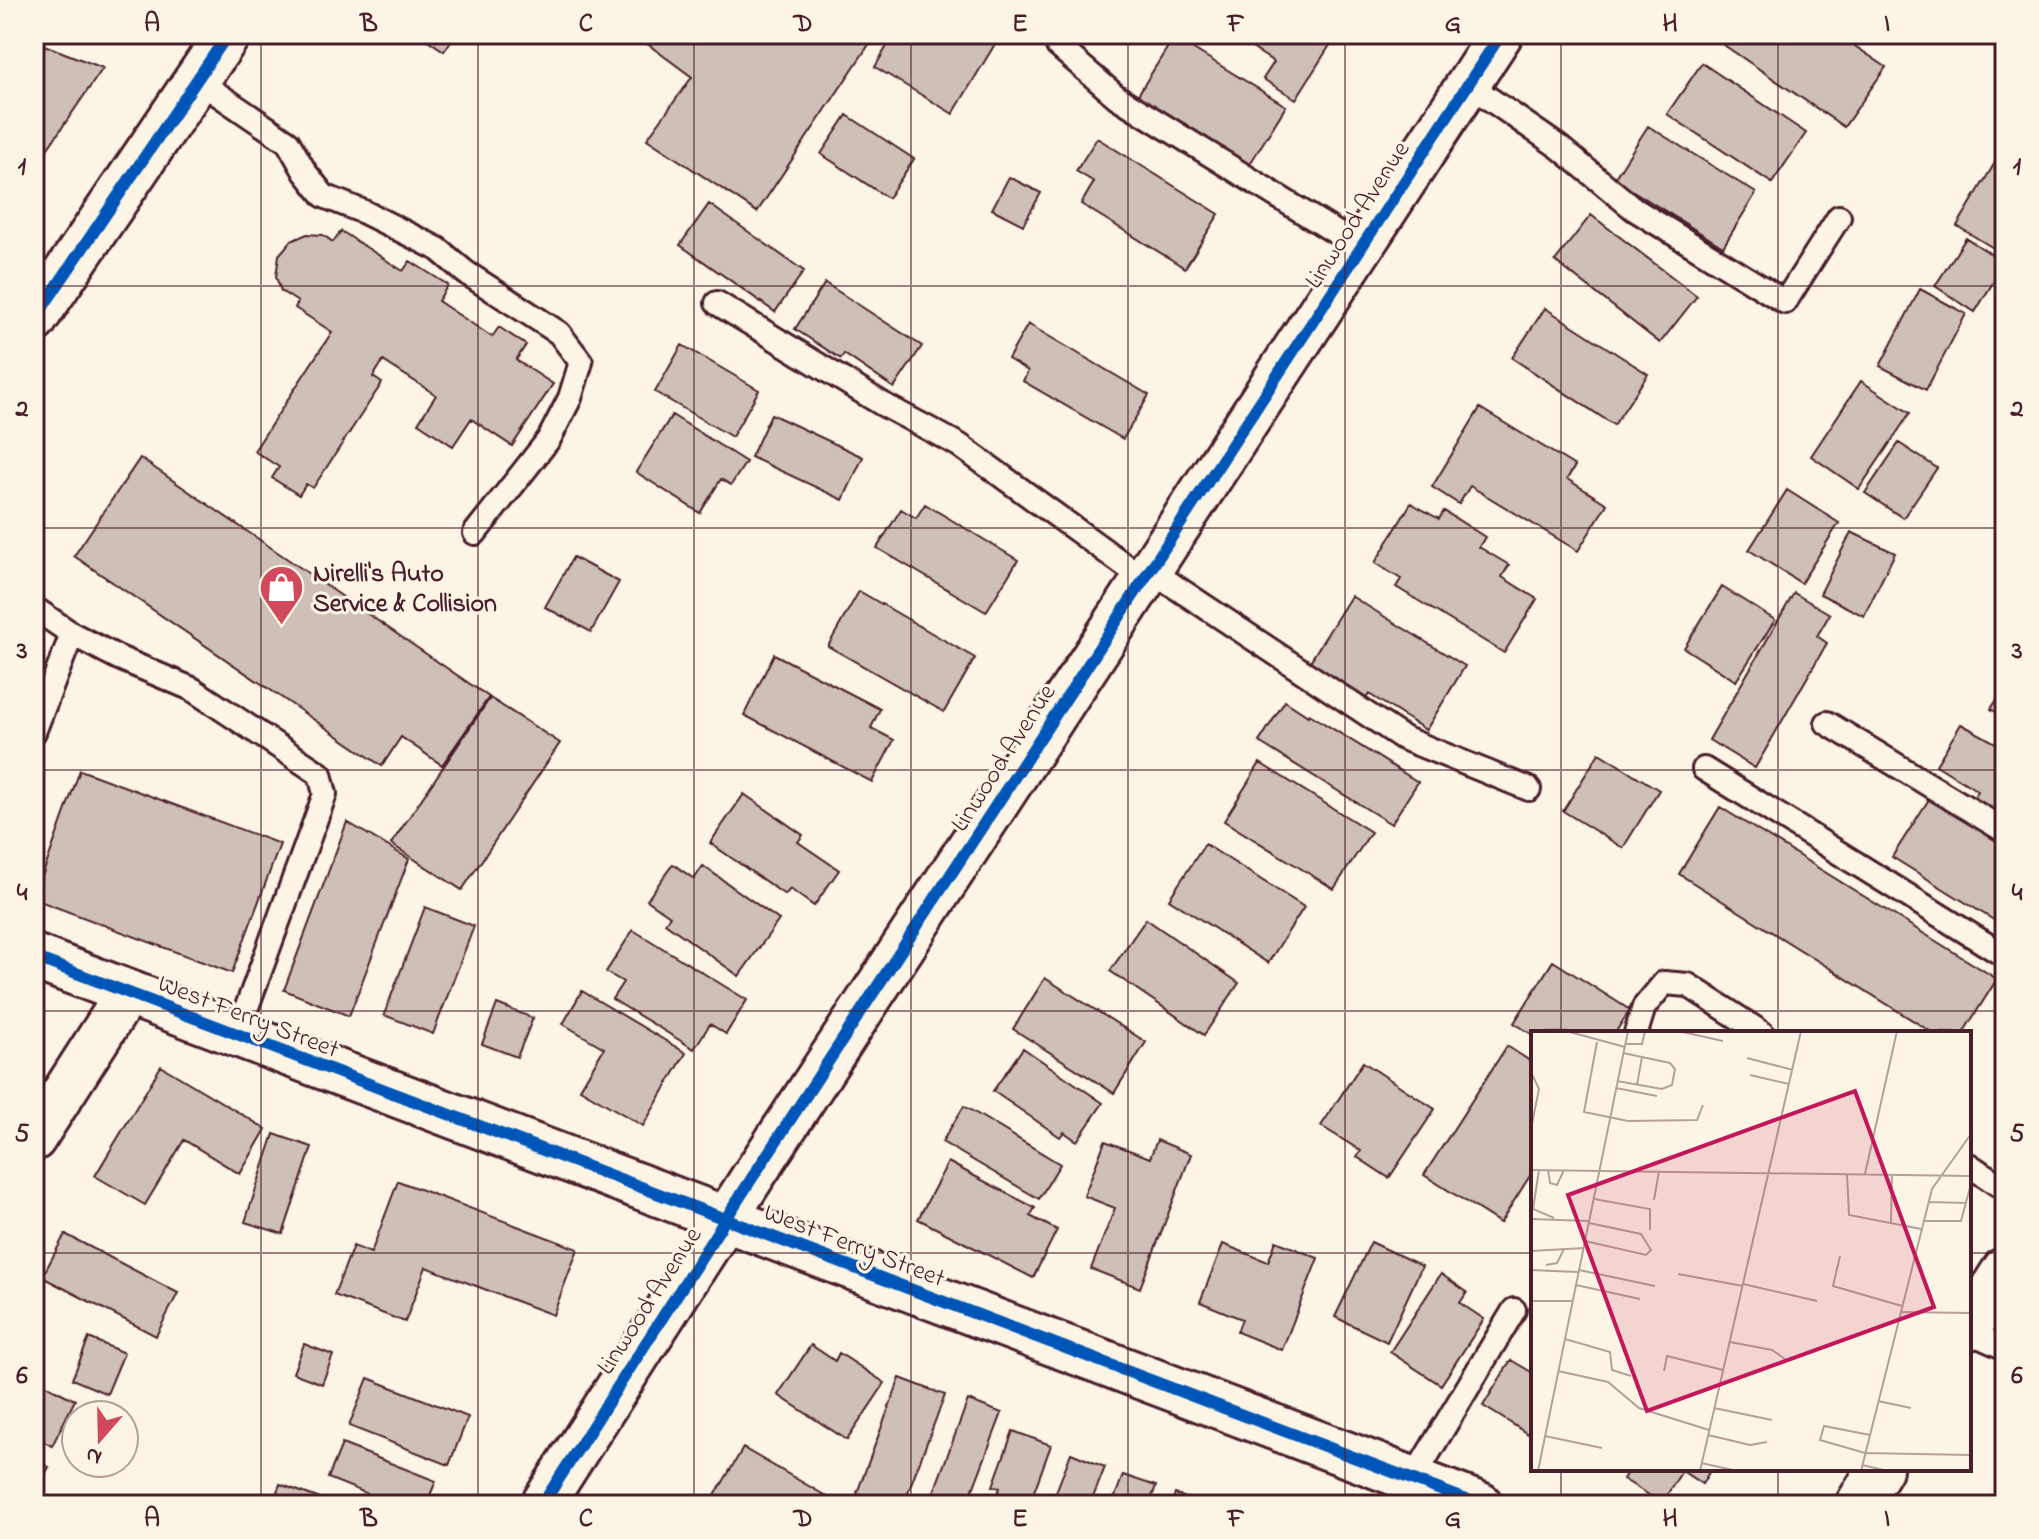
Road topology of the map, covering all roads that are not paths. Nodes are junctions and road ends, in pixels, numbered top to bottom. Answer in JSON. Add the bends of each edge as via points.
{"nodes":[{"id":1,"x":1057,"y":34,"type":"edge"},
{"id":2,"x":1501,"y":34,"type":"edge"},
{"id":3,"x":214,"y":37,"type":"edge"},
{"id":4,"x":197,"y":80,"type":"junction"},
{"id":5,"x":1468,"y":84,"type":"junction"},
{"id":6,"x":1839,"y":217,"type":"dead end"},
{"id":7,"x":1361,"y":248,"type":"junction"},
{"id":8,"x":717,"y":303,"type":"dead end"},
{"id":9,"x":34,"y":320,"type":"edge"},
{"id":10,"x":475,"y":533,"type":"dead end"},
{"id":11,"x":1147,"y":574,"type":"junction"},
{"id":12,"x":34,"y":608,"type":"edge"},
{"id":13,"x":72,"y":634,"type":"junction"},
{"id":14,"x":1827,"y":723,"type":"dead end"},
{"id":15,"x":34,"y":732,"type":"edge"},
{"id":16,"x":1704,"y":769,"type":"dead end"},
{"id":17,"x":1529,"y":789,"type":"dead end"},
{"id":18,"x":2005,"y":831,"type":"edge"},
{"id":19,"x":2005,"y":956,"type":"edge"},
{"id":20,"x":34,"y":957,"type":"edge"},
{"id":21,"x":128,"y":992,"type":"junction"},
{"id":22,"x":1637,"y":1031,"type":"edge"},
{"id":23,"x":1759,"y":1031,"type":"edge"},
{"id":24,"x":237,"y":1034,"type":"junction"},
{"id":25,"x":34,"y":1139,"type":"edge"},
{"id":26,"x":1971,"y":1166,"type":"edge"},
{"id":27,"x":2005,"y":1189,"type":"edge"},
{"id":28,"x":726,"y":1219,"type":"junction"},
{"id":29,"x":2005,"y":1270,"type":"edge"},
{"id":30,"x":1514,"y":1310,"type":"dead end"},
{"id":31,"x":1977,"y":1329,"type":"edge"},
{"id":32,"x":1879,"y":1471,"type":"edge"},
{"id":33,"x":1413,"y":1479,"type":"junction"},
{"id":34,"x":542,"y":1505,"type":"edge"},
{"id":35,"x":1480,"y":1505,"type":"edge"},
{"id":36,"x":1858,"y":1505,"type":"edge"}],
"edges":[{"from":1,"to":7,"type":"lane","via":[[1058,46],[1117,97]]},
{"from":2,"to":5,"type":"street","name":"Linwood Avenue"},
{"from":3,"to":4,"type":"street"},
{"from":4,"to":9,"type":"street"},
{"from":4,"to":10,"type":"lane","via":[[288,142],[324,196],[438,249],[559,333],[581,362],[549,439]]},
{"from":5,"to":6,"type":"lane","via":[[1559,147],[1634,209],[1785,302]]},
{"from":5,"to":7,"type":"street","name":"Linwood Avenue"},
{"from":7,"to":11,"type":"street","name":"Linwood Avenue"},
{"from":8,"to":11,"type":"lane","via":[[959,445]]},
{"from":11,"to":17,"type":"lane","via":[[1403,738]]},
{"from":11,"to":28,"type":"street","name":"Linwood Avenue"},
{"from":12,"to":13,"type":"lane"},
{"from":13,"to":15,"type":"lane"},
{"from":13,"to":24,"type":"lane","via":[[192,689],[320,774],[325,794]]},
{"from":14,"to":18,"type":"lane"},
{"from":16,"to":19,"type":"lane"},
{"from":20,"to":21,"type":"street","name":"West Ferry Street"},
{"from":21,"to":24,"type":"street","name":"West Ferry Street"},
{"from":21,"to":25,"type":"street"},
{"from":22,"to":23,"type":"lane","via":[[1644,1007],[1664,983],[1688,985]]},
{"from":24,"to":28,"type":"street","name":"West Ferry Street"},
{"from":26,"to":27,"type":"lane"},
{"from":28,"to":33,"type":"street","name":"West Ferry Street"},
{"from":28,"to":34,"type":"street","name":"Linwood Avenue"},
{"from":29,"to":31,"type":"street"},
{"from":30,"to":33,"type":"lane"},
{"from":32,"to":36,"type":"street"},
{"from":33,"to":35,"type":"street","name":"West Ferry Street"}]}
